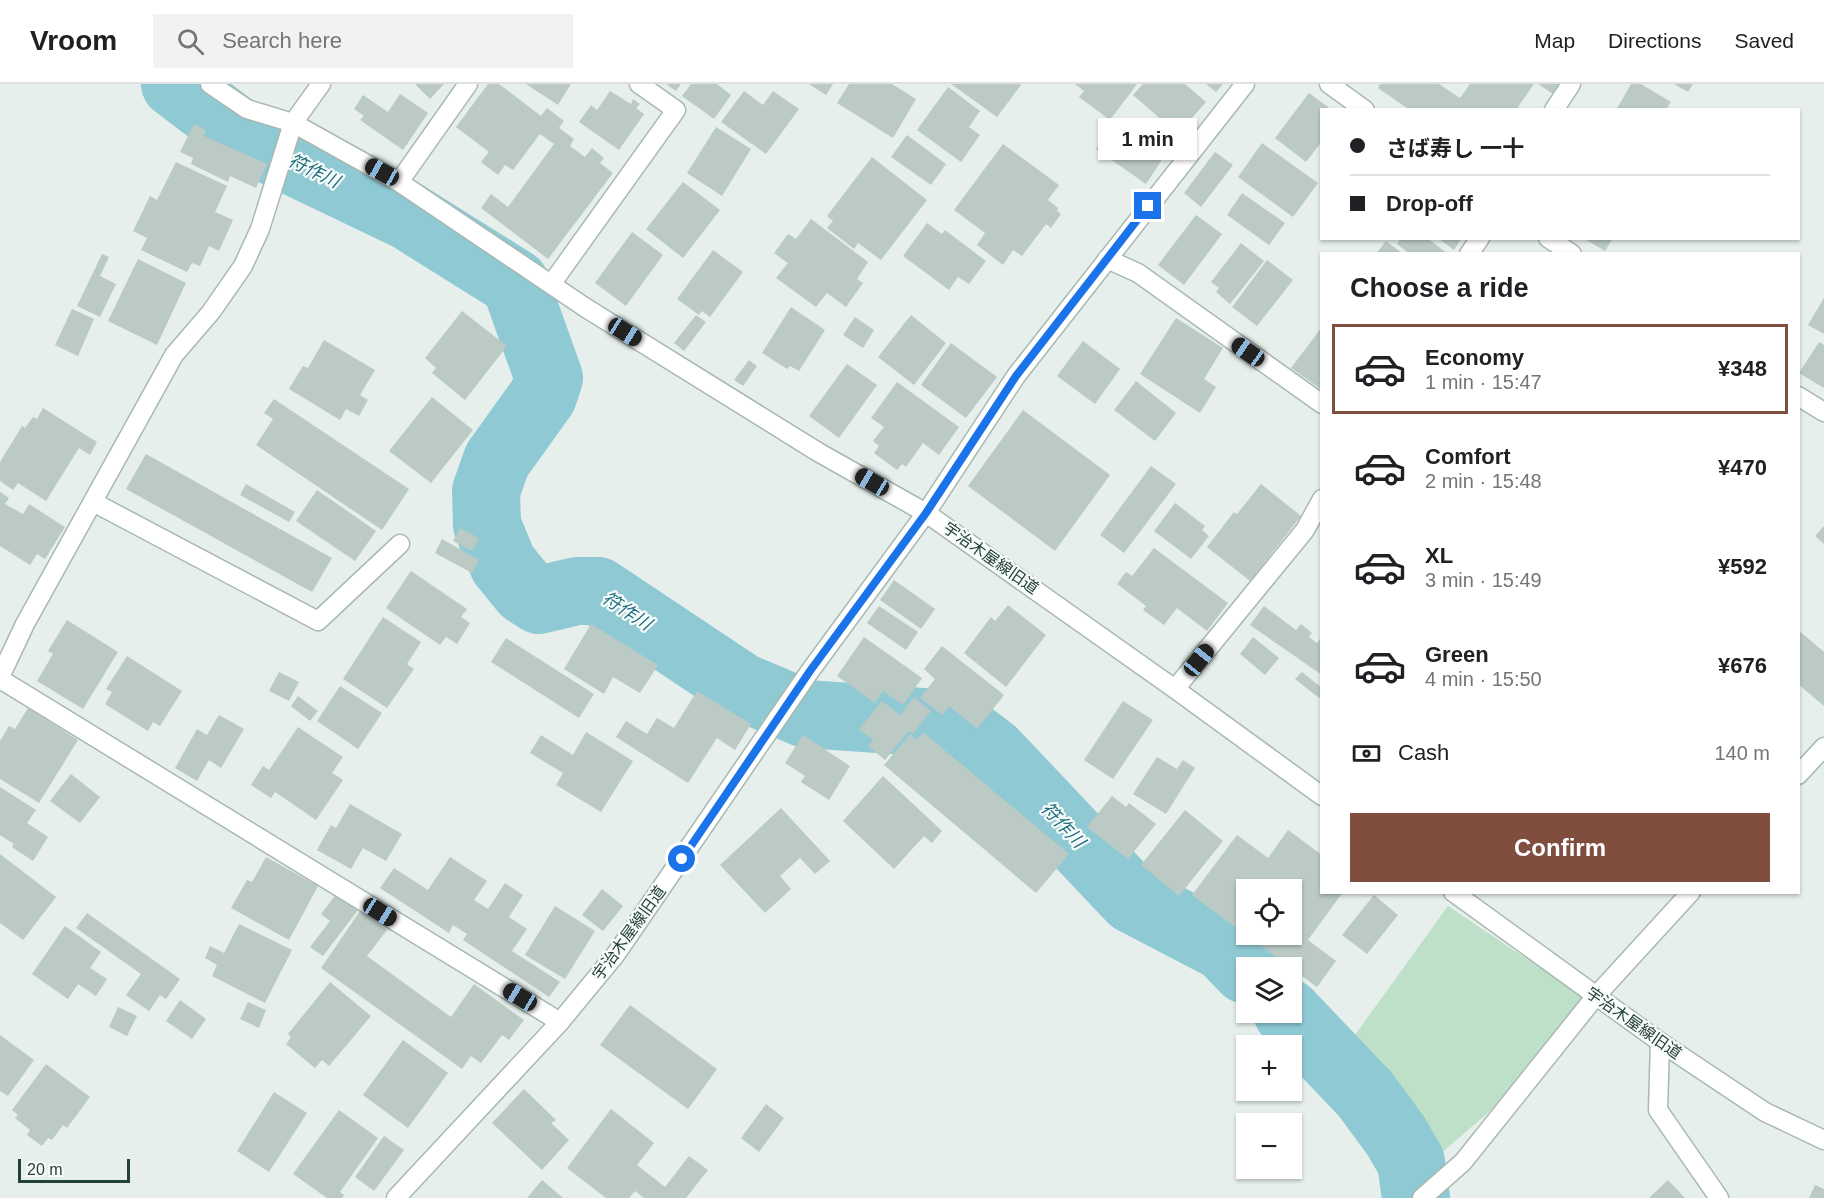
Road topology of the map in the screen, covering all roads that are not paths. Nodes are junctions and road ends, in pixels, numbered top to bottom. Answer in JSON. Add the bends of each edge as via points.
{"nodes":[{"id":1,"x":210,"y":84,"type":"edge"},
{"id":2,"x":321,"y":84,"type":"edge"},
{"id":3,"x":468,"y":84,"type":"edge"},
{"id":4,"x":639,"y":84,"type":"edge"},
{"id":5,"x":1245,"y":84,"type":"edge"},
{"id":6,"x":1329,"y":84,"type":"edge"},
{"id":7,"x":1571,"y":84,"type":"edge"},
{"id":8,"x":1362,"y":108,"type":"edge"},
{"id":9,"x":1555,"y":108,"type":"edge"},
{"id":10,"x":292,"y":125,"type":"junction"},
{"id":11,"x":399,"y":182,"type":"junction"},
{"id":12,"x":1551,"y":240,"type":"edge"},
{"id":13,"x":1569,"y":252,"type":"edge"},
{"id":14,"x":1107,"y":259,"type":"junction"},
{"id":15,"x":552,"y":283,"type":"junction"},
{"id":16,"x":1800,"y":397,"type":"edge"},
{"id":17,"x":1320,"y":403,"type":"edge"},
{"id":18,"x":1824,"y":412,"type":"edge"},
{"id":19,"x":93,"y":502,"type":"junction"},
{"id":20,"x":1320,"y":503,"type":"edge"},
{"id":21,"x":926,"y":513,"type":"junction"},
{"id":22,"x":400,"y":544,"type":"dead end"},
{"id":23,"x":0,"y":678,"type":"edge"},
{"id":24,"x":1176,"y":689,"type":"junction"},
{"id":25,"x":1824,"y":747,"type":"edge"},
{"id":26,"x":1800,"y":773,"type":"edge"},
{"id":27,"x":1320,"y":795,"type":"edge"},
{"id":28,"x":1456,"y":894,"type":"edge"},
{"id":29,"x":1688,"y":894,"type":"edge"},
{"id":30,"x":1595,"y":997,"type":"junction"},
{"id":31,"x":560,"y":1022,"type":"junction"},
{"id":32,"x":1660,"y":1042,"type":"junction"},
{"id":33,"x":1824,"y":1140,"type":"edge"},
{"id":34,"x":396,"y":1198,"type":"edge"},
{"id":35,"x":1422,"y":1198,"type":"edge"},
{"id":36,"x":1719,"y":1198,"type":"edge"}],
"edges":[{"from":1,"to":10,"type":"street","via":[[247,109]]},
{"from":2,"to":10,"type":"street"},
{"from":3,"to":11,"type":"street"},
{"from":4,"to":15,"type":"street","via":[[676,110]]},
{"from":5,"to":14,"type":"street"},
{"from":6,"to":8,"type":"street"},
{"from":7,"to":9,"type":"street"},
{"from":10,"to":11,"type":"street"},
{"from":10,"to":19,"type":"street","via":[[260,229],[243,266],[174,355]]},
{"from":11,"to":15,"type":"street"},
{"from":12,"to":13,"type":"street"},
{"from":14,"to":17,"type":"street","via":[[1138,273]]},
{"from":14,"to":21,"type":"street","via":[[1016,376]]},
{"from":15,"to":21,"type":"street","via":[[818,452]]},
{"from":16,"to":18,"type":"street"},
{"from":19,"to":22,"type":"street","via":[[318,621]]},
{"from":19,"to":23,"type":"street","via":[[25,624]]},
{"from":20,"to":24,"type":"street","via":[[1305,530]]},
{"from":21,"to":24,"type":"street","name":"宇治木屋線旧道"},
{"from":21,"to":31,"type":"street","name":"宇治木屋線旧道","via":[[810,671],[616,954]]},
{"from":23,"to":31,"type":"street"},
{"from":24,"to":27,"type":"street","name":"宇治木屋線旧道"},
{"from":25,"to":26,"type":"street"},
{"from":28,"to":30,"type":"street","name":"宇治木屋線旧道"},
{"from":29,"to":30,"type":"street"},
{"from":30,"to":32,"type":"street","name":"宇治木屋線旧道"},
{"from":30,"to":35,"type":"street","via":[[1462,1162]]},
{"from":31,"to":34,"type":"street","name":"宇治木屋線旧道"},
{"from":32,"to":33,"type":"street","name":"宇治木屋線旧道","via":[[1765,1112]]},
{"from":32,"to":36,"type":"street","via":[[1658,1110]]}]}
